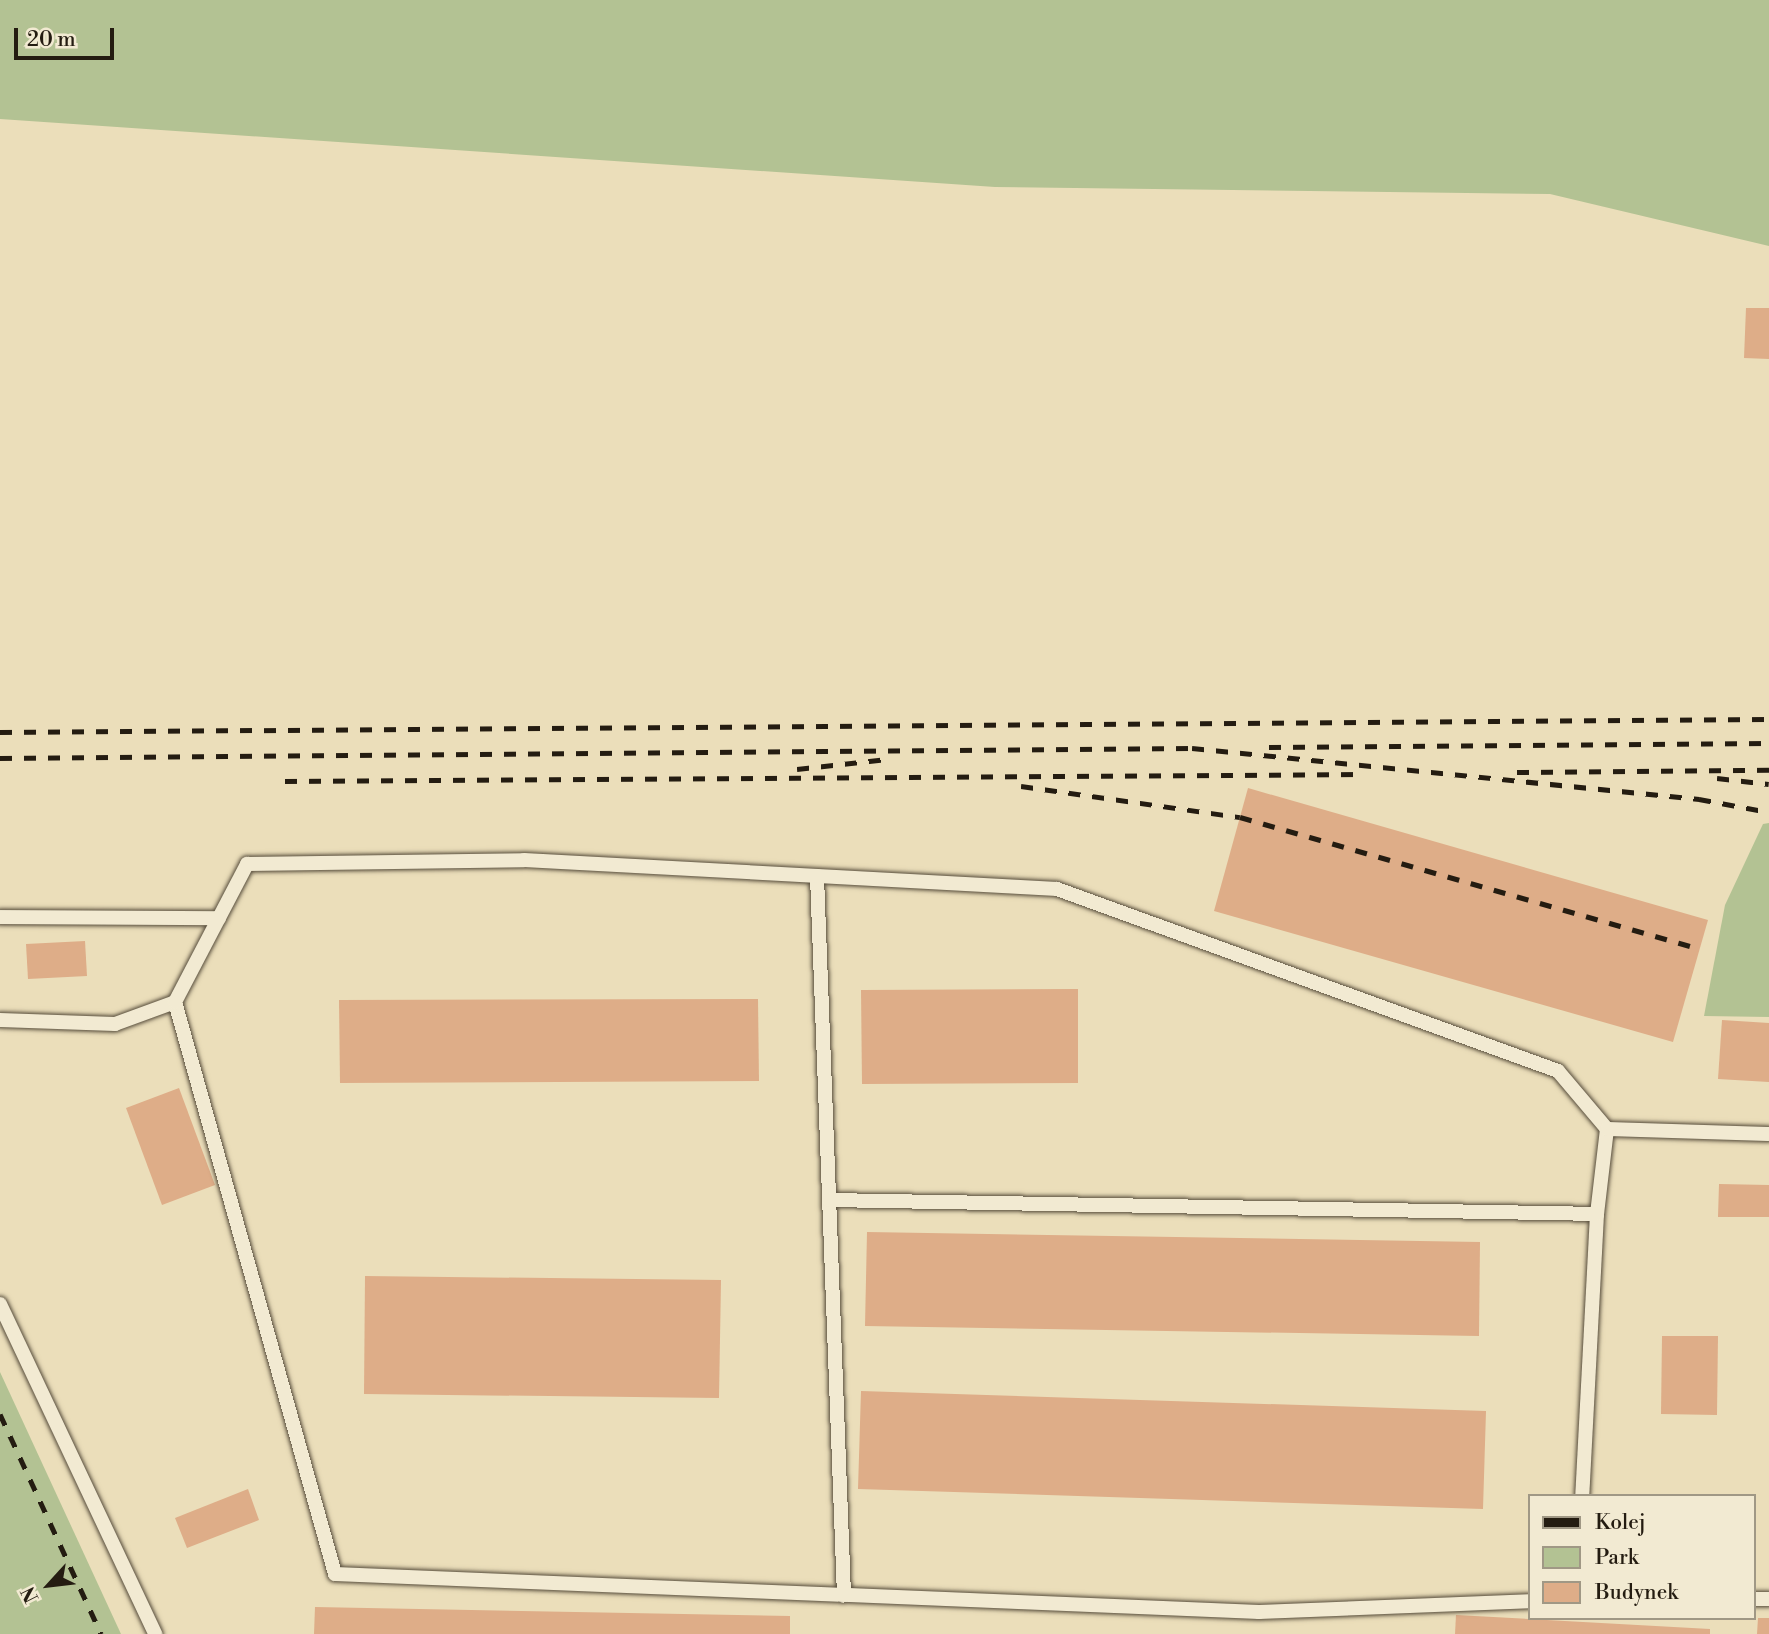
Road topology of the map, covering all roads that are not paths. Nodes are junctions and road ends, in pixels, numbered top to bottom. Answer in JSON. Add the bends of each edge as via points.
{"nodes":[{"id":1,"x":817,"y":876,"type":"junction"},
{"id":2,"x":0,"y":917,"type":"edge"},
{"id":3,"x":219,"y":918,"type":"junction"},
{"id":4,"x":175,"y":1002,"type":"junction"},
{"id":5,"x":0,"y":1020,"type":"edge"},
{"id":6,"x":1607,"y":1129,"type":"junction"},
{"id":7,"x":1769,"y":1134,"type":"edge"},
{"id":8,"x":829,"y":1200,"type":"junction"},
{"id":9,"x":1597,"y":1214,"type":"junction"},
{"id":10,"x":0,"y":1304,"type":"edge"},
{"id":11,"x":1582,"y":1494,"type":"edge"},
{"id":12,"x":844,"y":1595,"type":"junction"},
{"id":13,"x":1528,"y":1601,"type":"edge"},
{"id":14,"x":155,"y":1634,"type":"edge"}],
"edges":[{"from":1,"to":3,"type":"lane","via":[[524,860],[247,864]]},
{"from":1,"to":6,"type":"lane","via":[[1057,889],[1558,1071]]},
{"from":1,"to":8,"type":"lane"},
{"from":2,"to":3,"type":"lane"},
{"from":3,"to":4,"type":"lane"},
{"from":4,"to":5,"type":"lane","via":[[115,1024]]},
{"from":4,"to":12,"type":"lane","via":[[335,1574]]},
{"from":6,"to":7,"type":"lane"},
{"from":6,"to":9,"type":"lane"},
{"from":8,"to":9,"type":"lane"},
{"from":8,"to":12,"type":"lane"},
{"from":9,"to":11,"type":"lane"},
{"from":10,"to":14,"type":"lane"},
{"from":12,"to":13,"type":"lane","via":[[1259,1612]]}]}
